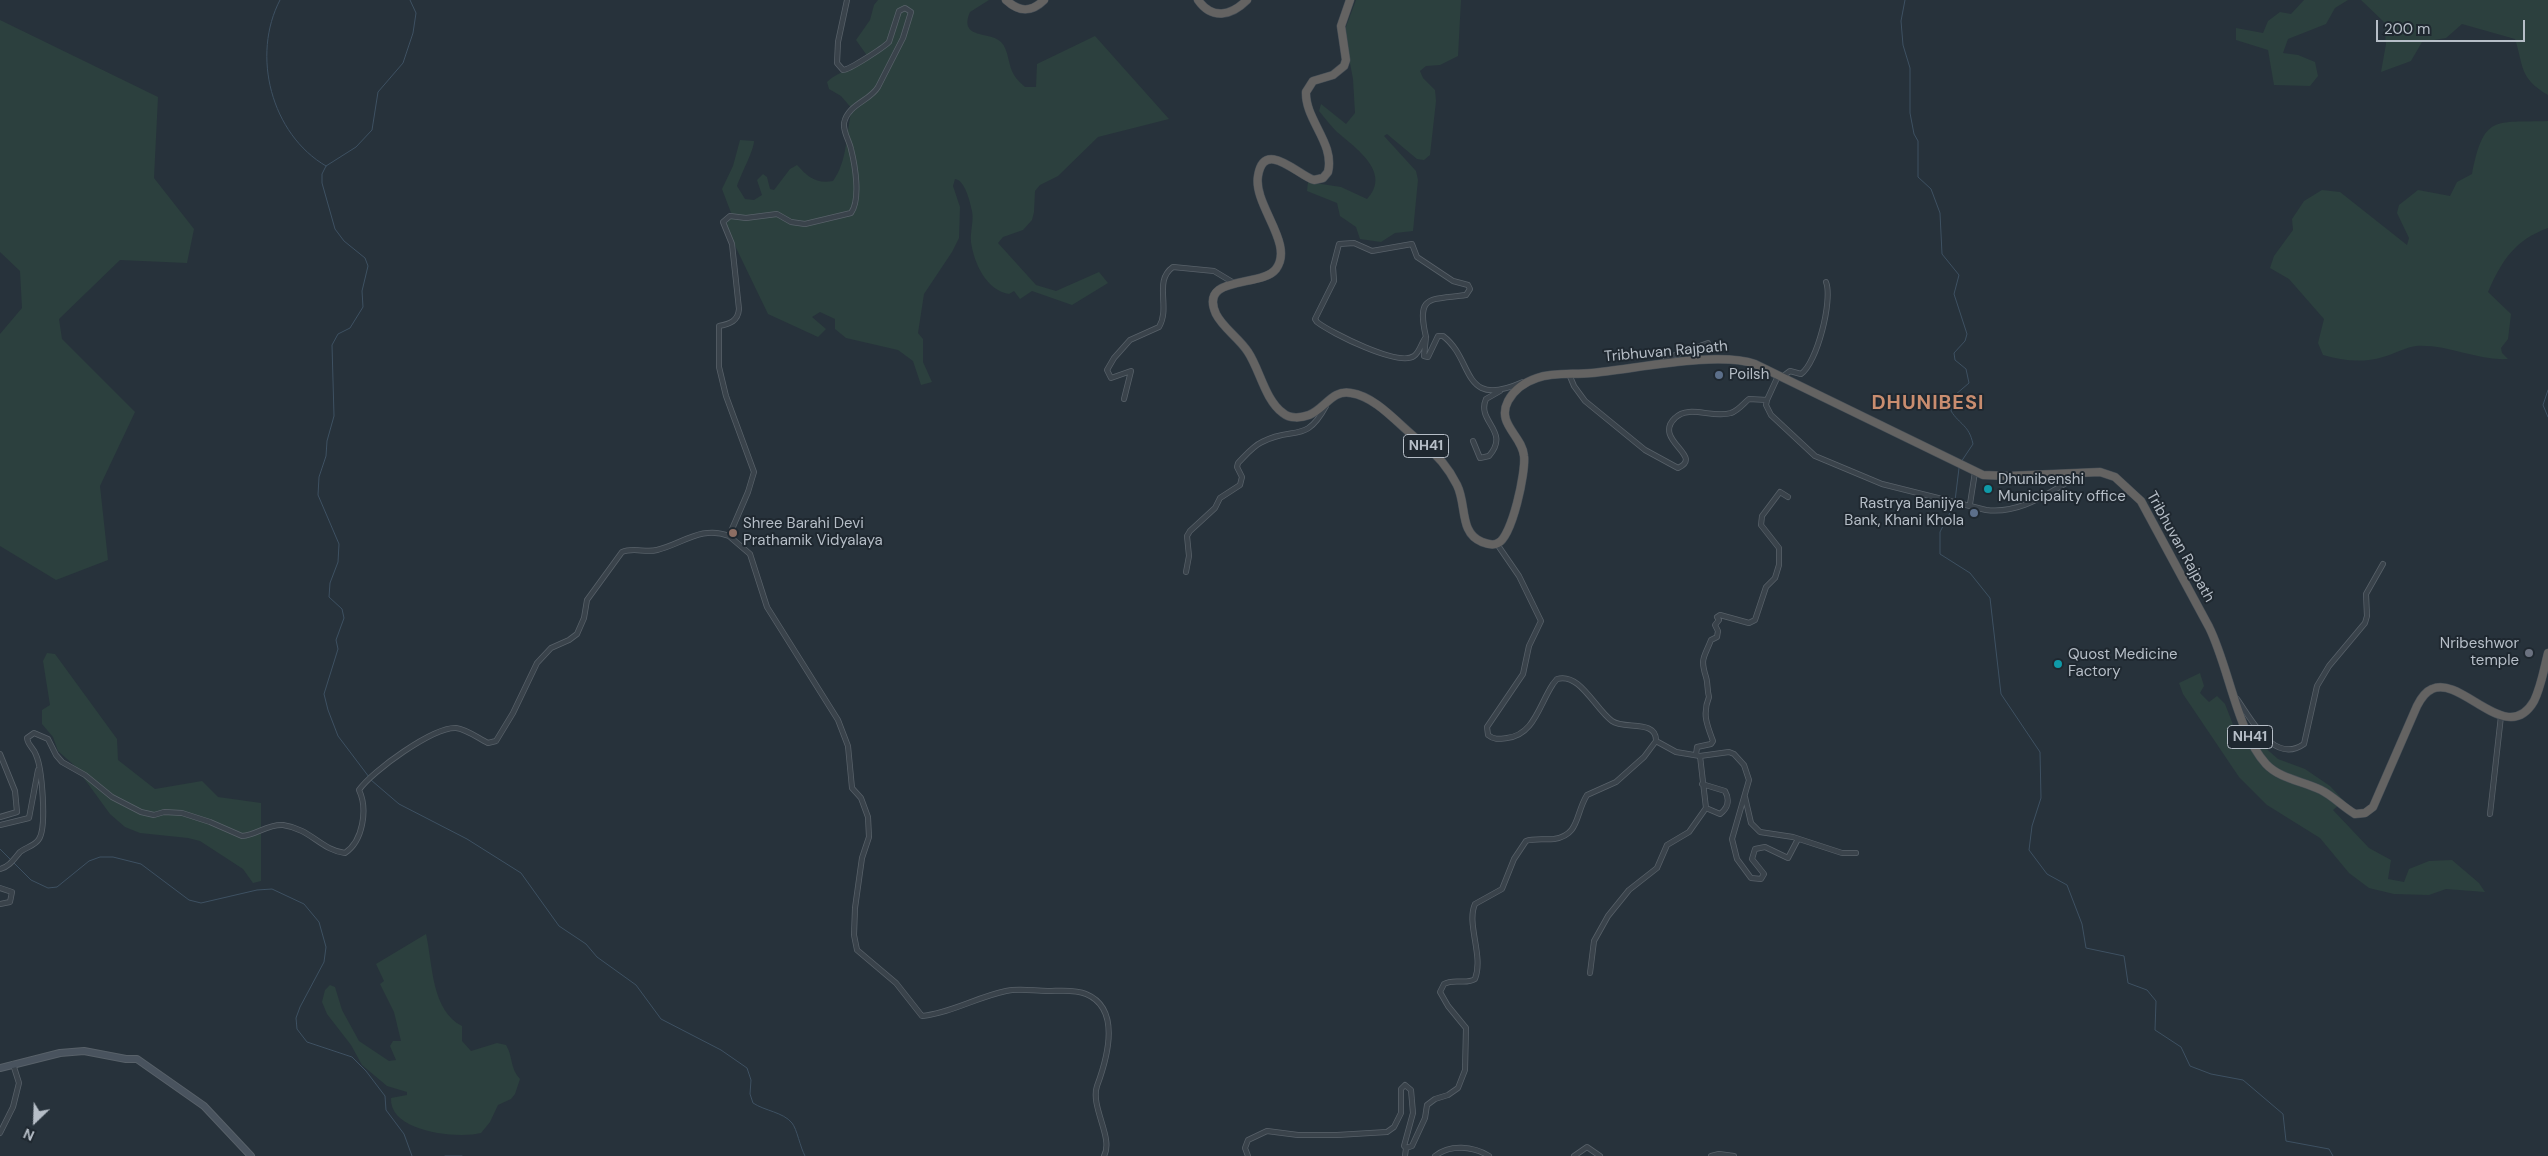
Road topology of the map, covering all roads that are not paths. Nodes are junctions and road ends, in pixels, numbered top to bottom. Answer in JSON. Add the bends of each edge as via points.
{"nodes":[{"id":1,"x":848,"y":0,"type":"edge"},
{"id":2,"x":1006,"y":0,"type":"edge"},
{"id":3,"x":1044,"y":0,"type":"edge"},
{"id":4,"x":1198,"y":0,"type":"edge"},
{"id":5,"x":1247,"y":0,"type":"edge"},
{"id":6,"x":1350,"y":0,"type":"edge"},
{"id":7,"x":1826,"y":282,"type":"dead end"},
{"id":8,"x":1234,"y":283,"type":"junction"},
{"id":9,"x":1426,"y":337,"type":"junction"},
{"id":10,"x":1708,"y":343,"type":"dead end"},
{"id":11,"x":1662,"y":365,"type":"junction"},
{"id":12,"x":1569,"y":374,"type":"junction"},
{"id":13,"x":1549,"y":375,"type":"junction"},
{"id":14,"x":1780,"y":376,"type":"junction"},
{"id":15,"x":1500,"y":391,"type":"junction"},
{"id":16,"x":1330,"y":398,"type":"junction"},
{"id":17,"x":1124,"y":399,"type":"dead end"},
{"id":18,"x":1767,"y":400,"type":"junction"},
{"id":19,"x":1473,"y":441,"type":"dead end"},
{"id":20,"x":1975,"y":472,"type":"junction"},
{"id":21,"x":2067,"y":474,"type":"junction"},
{"id":22,"x":1788,"y":497,"type":"dead end"},
{"id":23,"x":1970,"y":504,"type":"junction"},
{"id":24,"x":729,"y":536,"type":"junction"},
{"id":25,"x":1497,"y":544,"type":"junction"},
{"id":26,"x":2383,"y":564,"type":"dead end"},
{"id":27,"x":1186,"y":572,"type":"dead end"},
{"id":28,"x":2548,"y":653,"type":"edge"},
{"id":29,"x":2235,"y":696,"type":"junction"},
{"id":30,"x":2501,"y":716,"type":"junction"},
{"id":31,"x":1656,"y":741,"type":"junction"},
{"id":32,"x":0,"y":754,"type":"edge"},
{"id":33,"x":1698,"y":755,"type":"junction"},
{"id":34,"x":39,"y":766,"type":"junction"},
{"id":35,"x":1702,"y":784,"type":"junction"},
{"id":36,"x":1744,"y":795,"type":"junction"},
{"id":37,"x":1706,"y":808,"type":"junction"},
{"id":38,"x":2490,"y":814,"type":"dead end"},
{"id":39,"x":0,"y":817,"type":"edge"},
{"id":40,"x":0,"y":825,"type":"edge"},
{"id":41,"x":1798,"y":839,"type":"junction"},
{"id":42,"x":1856,"y":853,"type":"dead end"},
{"id":43,"x":0,"y":870,"type":"edge"},
{"id":44,"x":0,"y":888,"type":"edge"},
{"id":45,"x":0,"y":904,"type":"edge"},
{"id":46,"x":1590,"y":973,"type":"dead end"},
{"id":47,"x":13,"y":1064,"type":"junction"},
{"id":48,"x":0,"y":1068,"type":"edge"},
{"id":49,"x":0,"y":1133,"type":"edge"},
{"id":50,"x":1406,"y":1148,"type":"junction"},
{"id":51,"x":251,"y":1156,"type":"edge"},
{"id":52,"x":1104,"y":1156,"type":"edge"},
{"id":53,"x":1248,"y":1156,"type":"edge"},
{"id":54,"x":1405,"y":1156,"type":"edge"},
{"id":55,"x":1436,"y":1156,"type":"edge"},
{"id":56,"x":1489,"y":1156,"type":"edge"},
{"id":57,"x":1574,"y":1156,"type":"edge"},
{"id":58,"x":1600,"y":1156,"type":"edge"},
{"id":59,"x":1711,"y":1156,"type":"edge"},
{"id":60,"x":1734,"y":1156,"type":"edge"}],
"edges":[{"from":1,"to":24,"type":"street","via":[[838,42],[837,63],[843,70],[853,68],[868,54],[889,42],[899,11],[905,8],[910,12],[899,46],[875,93],[851,110],[844,122],[855,172],[855,207],[851,213],[804,224],[791,222],[777,214],[746,218],[730,216],[723,222],[732,244],[739,309],[732,322],[719,326],[719,367],[731,413],[754,472]]},
{"from":2,"to":3,"type":"highway","via":[[1017,8],[1028,10],[1036,8]]},
{"from":4,"to":5,"type":"highway","via":[[1209,11],[1222,14]]},
{"from":6,"to":8,"type":"highway","via":[[1342,26],[1344,66],[1333,75],[1313,81],[1306,92],[1307,103],[1328,153],[1328,172],[1323,178],[1314,180],[1281,161],[1263,163],[1258,174],[1258,190],[1278,241],[1280,260],[1267,276]]},
{"from":7,"to":14,"type":"street","via":[[1827,312],[1805,371],[1801,374],[1790,371]]},
{"from":8,"to":16,"type":"highway","via":[[1217,291],[1214,300],[1216,312],[1248,351],[1278,408],[1287,416],[1302,417],[1314,413]]},
{"from":8,"to":17,"type":"street","via":[[1214,272],[1173,267],[1167,271],[1162,279],[1165,306],[1159,327],[1130,340],[1107,370],[1111,378],[1131,371]]},
{"from":9,"to":9,"type":"street","via":[[1422,318],[1422,308],[1426,303],[1466,295],[1470,289],[1468,285],[1453,281],[1417,258],[1412,244],[1372,250],[1354,243],[1339,244],[1333,267],[1334,281],[1315,320],[1360,345],[1406,360],[1415,356]]},
{"from":9,"to":15,"type":"street","via":[[1424,356],[1431,354],[1436,339],[1443,336],[1450,341],[1468,375],[1486,389]]},
{"from":10,"to":11,"type":"street","via":[[1667,358]]},
{"from":11,"to":12,"type":"highway","name":"Tribhuvan Rajpath","number":"NH41"},
{"from":11,"to":14,"type":"highway","name":"Tribhuvan Rajpath","number":"NH41","via":[[1737,359]]},
{"from":12,"to":13,"type":"highway","name":"Tribhuvan Rajpath","number":"NH41"},
{"from":12,"to":18,"type":"street","via":[[1585,401],[1645,450],[1678,468],[1684,464],[1684,452],[1669,437],[1668,428],[1679,414],[1724,415],[1733,413],[1749,398]]},
{"from":13,"to":15,"type":"street","via":[[1536,376]]},
{"from":13,"to":25,"type":"highway","name":"Tribhuvan Rajpath","number":"NH41","via":[[1533,379],[1519,388],[1505,409],[1505,420],[1522,449],[1524,466],[1510,527]]},
{"from":14,"to":18,"type":"street"},
{"from":14,"to":20,"type":"highway","name":"Tribhuvan Rajpath","number":"NH41"},
{"from":15,"to":19,"type":"street","via":[[1486,398],[1484,405],[1484,413],[1496,436],[1495,450],[1480,458]]},
{"from":16,"to":25,"type":"highway","number":"NH41","via":[[1345,392],[1361,396],[1429,449],[1457,486],[1469,532],[1481,542]]},
{"from":16,"to":27,"type":"street","via":[[1316,424],[1309,430],[1261,442],[1238,463],[1242,478],[1240,485],[1220,498],[1215,508],[1194,525],[1187,536],[1189,556]]},
{"from":18,"to":23,"type":"street","via":[[1771,415],[1815,456],[1882,484]]},
{"from":20,"to":21,"type":"highway","name":"Tribhuvan Rajpath","number":"NH41","via":[[1994,476]]},
{"from":20,"to":23,"type":"street"},
{"from":21,"to":23,"type":"street","via":[[2068,482],[2014,510],[2001,512]]},
{"from":21,"to":29,"type":"highway","name":"Tribhuvan Rajpath","number":"NH41","via":[[2100,472],[2115,477],[2141,501],[2220,648]]},
{"from":22,"to":33,"type":"street","via":[[1780,492],[1774,496],[1762,516],[1761,525],[1779,548],[1779,565],[1775,578],[1766,587],[1755,620],[1749,623],[1720,615],[1717,617],[1717,637],[1711,640],[1702,661],[1709,697],[1704,709],[1706,724],[1713,741],[1697,748]]},
{"from":24,"to":34,"type":"street","via":[[711,531],[656,550],[630,549],[622,552],[587,600],[577,634],[551,648],[537,663],[496,741],[488,743],[461,729],[444,729],[393,757],[360,790],[365,807],[362,821],[356,842],[345,853],[332,851],[296,828],[274,825],[242,836],[182,814],[141,812],[112,797],[85,775],[62,762],[48,739],[34,733],[27,738]]},
{"from":24,"to":52,"type":"street","via":[[750,554],[767,607],[838,720],[848,746],[852,788],[861,798],[868,817],[855,908],[857,950],[884,970],[922,1016],[935,1015],[1008,990],[1078,992],[1092,998],[1104,1012],[1110,1031],[1096,1092],[1101,1126],[1108,1145]]},
{"from":25,"to":31,"type":"street","via":[[1541,621],[1529,646],[1523,674],[1489,724],[1488,735],[1501,739],[1524,733],[1553,684],[1557,679],[1568,678],[1579,684],[1610,720],[1620,726],[1649,728]]},
{"from":26,"to":29,"type":"street","via":[[2366,594],[2365,623],[2329,666],[2317,686],[2304,744],[2284,750],[2272,744]]},
{"from":28,"to":30,"type":"highway","via":[[2530,706],[2516,716]]},
{"from":29,"to":30,"type":"highway","name":"Tribhuvan Rajpath","number":"NH41","via":[[2256,751],[2267,765],[2277,773],[2320,790],[2355,814],[2365,813],[2373,807],[2417,706],[2432,689],[2447,689]]},
{"from":30,"to":38,"type":"street"},
{"from":31,"to":33,"type":"street","via":[[1676,752]]},
{"from":31,"to":50,"type":"street","via":[[1616,782],[1587,796],[1569,834],[1526,841],[1514,859],[1502,889],[1475,904],[1476,978],[1449,980],[1440,992],[1466,1028],[1467,1054],[1463,1077],[1454,1092],[1428,1105],[1412,1146]]},
{"from":32,"to":39,"type":"street","via":[[15,791],[17,812]]},
{"from":33,"to":35,"type":"street"},
{"from":33,"to":36,"type":"street","via":[[1729,752],[1740,758],[1749,776]]},
{"from":34,"to":40,"type":"street","via":[[29,818]]},
{"from":34,"to":43,"type":"street","via":[[44,808],[40,838]]},
{"from":35,"to":37,"type":"street"},
{"from":35,"to":37,"type":"street","via":[[1725,791],[1728,799],[1720,814]]},
{"from":36,"to":41,"type":"street","via":[[1751,823],[1757,830]]},
{"from":36,"to":41,"type":"street","via":[[1732,839],[1737,859],[1751,878],[1761,879],[1764,874],[1752,858],[1755,849],[1765,847],[1788,858]]},
{"from":37,"to":46,"type":"street","via":[[1689,832],[1667,845],[1657,868],[1629,890],[1608,916],[1594,940]]},
{"from":41,"to":42,"type":"street","via":[[1842,853]]},
{"from":44,"to":45,"type":"street","via":[[12,892],[10,902]]},
{"from":47,"to":48,"type":"main road"},
{"from":47,"to":49,"type":"street","via":[[20,1083]]},
{"from":47,"to":51,"type":"main road","via":[[84,1050],[126,1059],[137,1058],[204,1106]]},
{"from":50,"to":53,"type":"street","via":[[1404,1144],[1412,1126],[1413,1113],[1411,1090],[1405,1085],[1401,1089],[1401,1113],[1390,1130],[1337,1135],[1267,1130],[1248,1140],[1245,1148]]},
{"from":50,"to":54,"type":"street"},
{"from":55,"to":56,"type":"street","via":[[1444,1149],[1456,1148],[1480,1151]]},
{"from":57,"to":58,"type":"street","via":[[1587,1147]]},
{"from":59,"to":60,"type":"street"}]}
